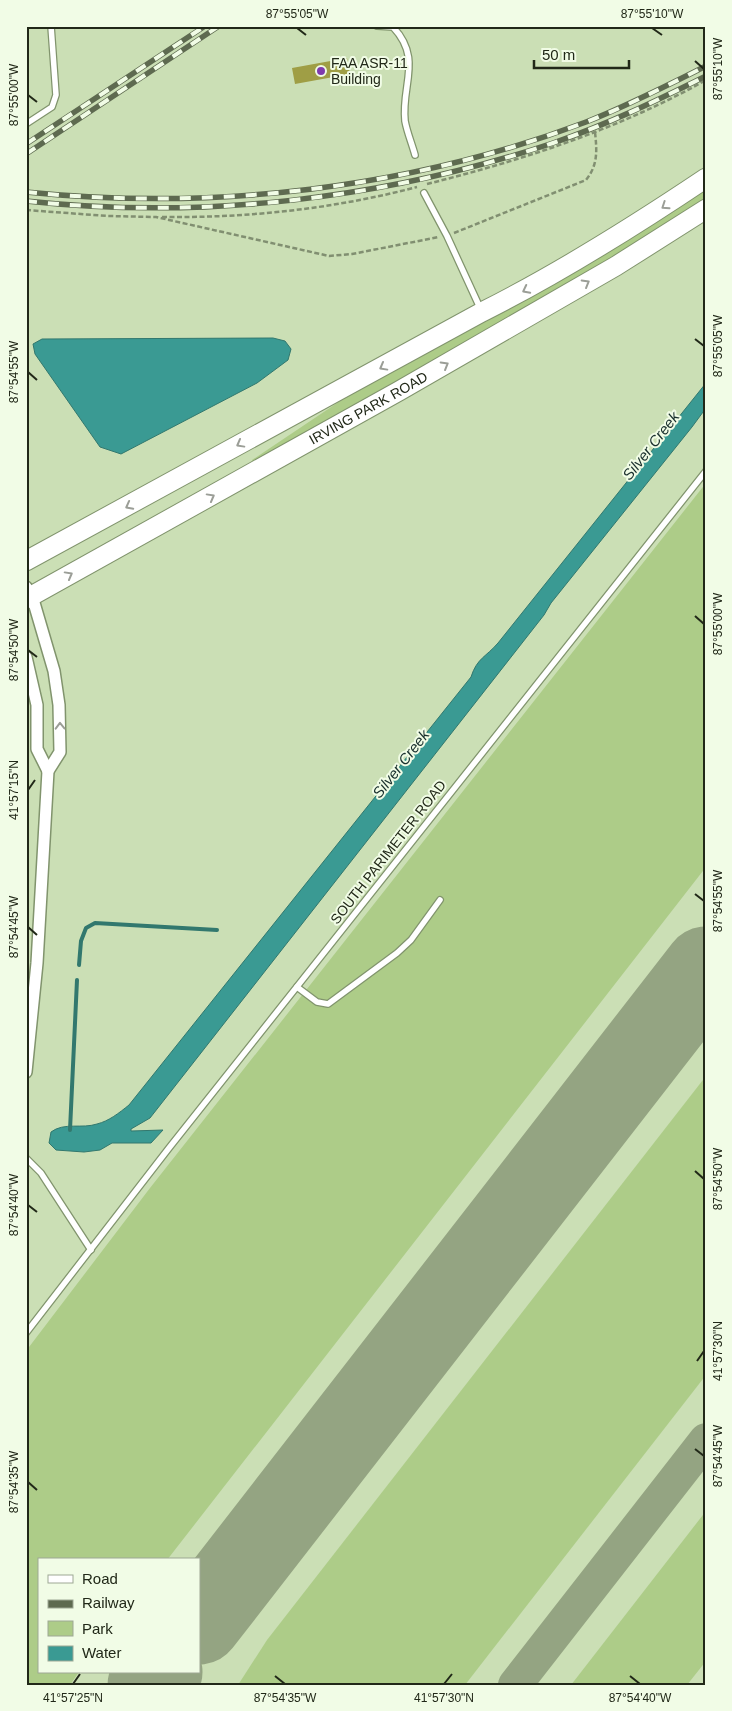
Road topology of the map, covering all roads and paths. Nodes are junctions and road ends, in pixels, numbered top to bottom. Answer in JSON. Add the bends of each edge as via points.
{"nodes":[{"id":1,"x":51,"y":26,"type":"edge"},
{"id":2,"x":377,"y":26,"type":"edge"},
{"id":3,"x":706,"y":80,"type":"edge"},
{"id":4,"x":26,"y":124,"type":"edge"},
{"id":5,"x":595,"y":132,"type":"junction"},
{"id":6,"x":415,"y":155,"type":"dead end"},
{"id":7,"x":706,"y":178,"type":"edge"},
{"id":8,"x":424,"y":193,"type":"dead end"},
{"id":9,"x":26,"y":210,"type":"edge"},
{"id":10,"x":706,"y":210,"type":"edge"},
{"id":11,"x":156,"y":217,"type":"junction"},
{"id":12,"x":447,"y":236,"type":"junction"},
{"id":13,"x":482,"y":312,"type":"junction"},
{"id":14,"x":706,"y":471,"type":"edge"},
{"id":15,"x":26,"y":561,"type":"edge"},
{"id":16,"x":28,"y":594,"type":"edge"},
{"id":17,"x":26,"y":657,"type":"edge"},
{"id":18,"x":48,"y":771,"type":"junction"},
{"id":19,"x":440,"y":900,"type":"dead end"},
{"id":20,"x":297,"y":987,"type":"junction"},
{"id":21,"x":26,"y":1072,"type":"edge"},
{"id":22,"x":26,"y":1158,"type":"edge"},
{"id":23,"x":91,"y":1250,"type":"junction"},
{"id":24,"x":26,"y":1333,"type":"edge"}],
"edges":[{"from":1,"to":4,"type":"lane","via":[[56,95],[52,107]]},
{"from":2,"to":6,"type":"lane","via":[[393,27],[404,38],[410,60],[405,120]]},
{"from":3,"to":5,"type":"path","via":[[673,99]]},
{"from":5,"to":11,"type":"path","via":[[542,151],[372,199],[266,214]]},
{"from":5,"to":12,"type":"path","via":[[597,157],[594,171],[586,180]]},
{"from":7,"to":13,"type":"main road","name":"IRVING PARK ROAD","one_way":true,"via":[[643,221],[542,282]]},
{"from":8,"to":12,"type":"lane"},
{"from":9,"to":11,"type":"path"},
{"from":16,"to":10,"type":"main road","name":"IRVING PARK ROAD","one_way":true,"via":[[412,384]]},
{"from":11,"to":12,"type":"path","via":[[329,256]]},
{"from":12,"to":13,"type":"lane"},
{"from":13,"to":15,"type":"main road","name":"IRVING PARK ROAD","one_way":true},
{"from":14,"to":20,"type":"lane","name":"SOUTH PARIMETER ROAD"},
{"from":18,"to":16,"type":"street","one_way":true,"via":[[60,752],[59,705],[54,671]]},
{"from":17,"to":18,"type":"street","via":[[37,705],[37,749]]},
{"from":18,"to":21,"type":"street","via":[[37,963]]},
{"from":19,"to":20,"type":"lane","via":[[411,940],[328,1004],[318,1002]]},
{"from":20,"to":23,"type":"lane","name":"SOUTH PARIMETER ROAD"},
{"from":22,"to":23,"type":"lane","via":[[41,1173]]},
{"from":23,"to":24,"type":"lane","name":"SOUTH PARIMETER ROAD"}]}
